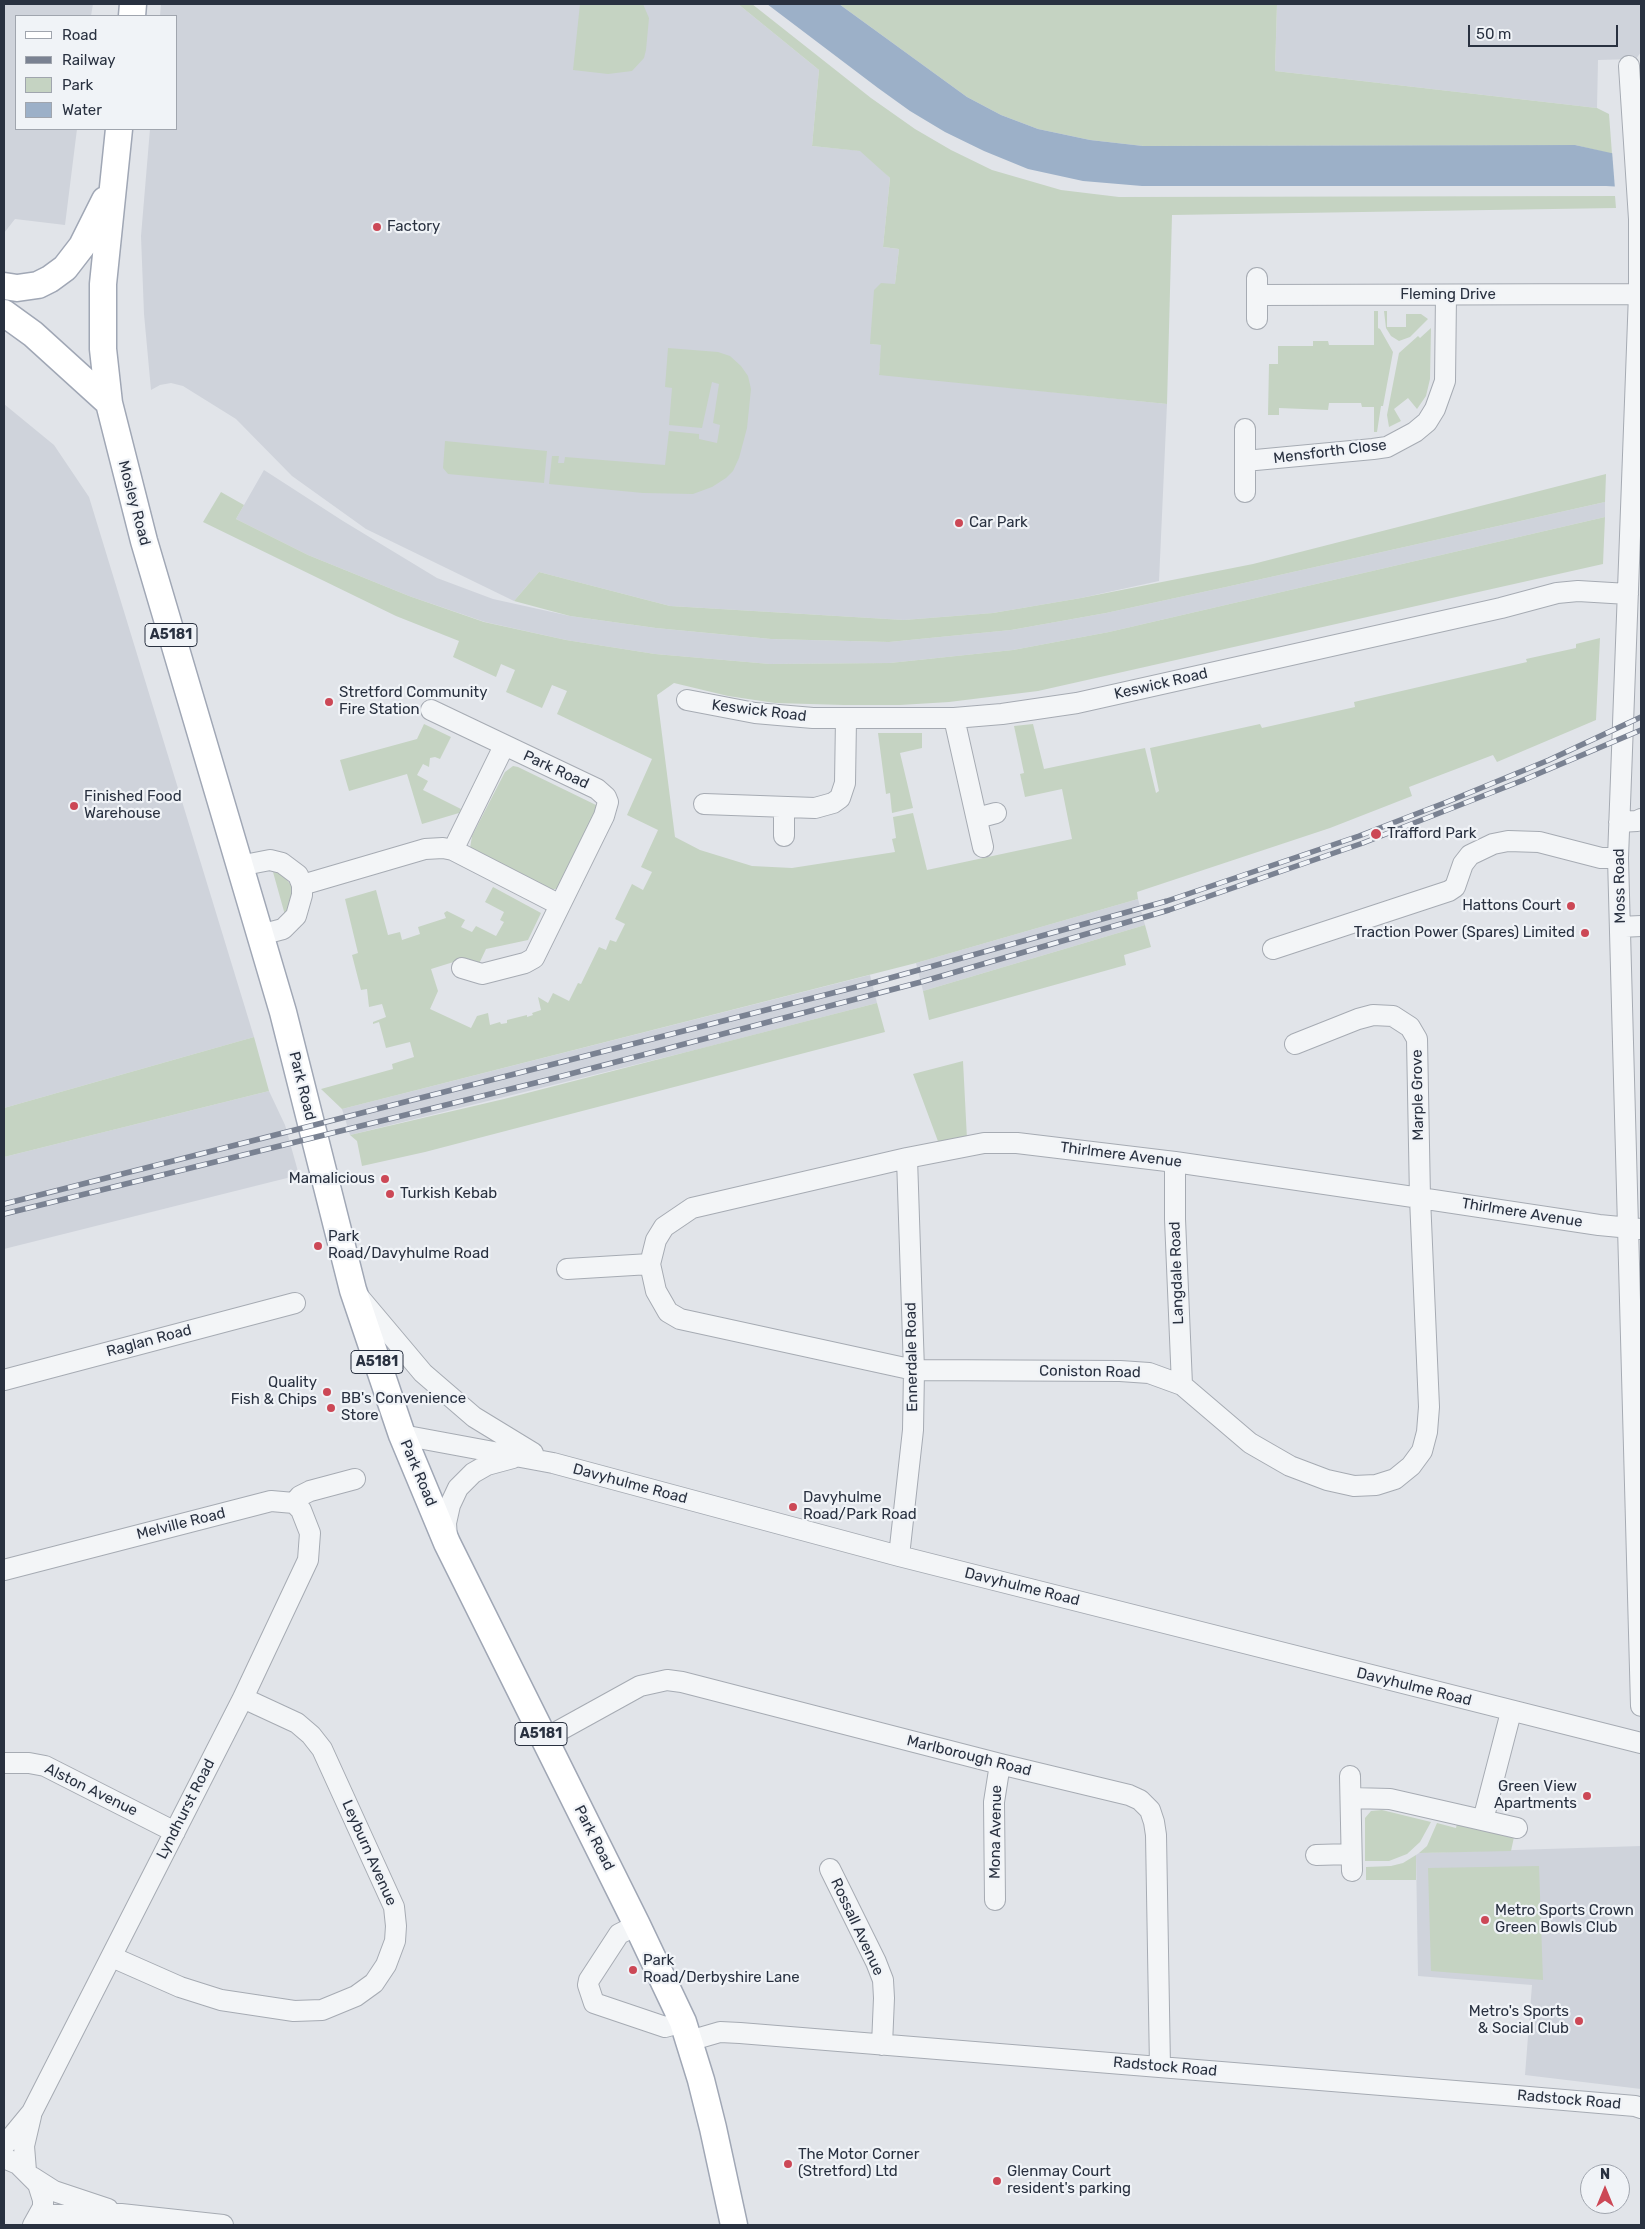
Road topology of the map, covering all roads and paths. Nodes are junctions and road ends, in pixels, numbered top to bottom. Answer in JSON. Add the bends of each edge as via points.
{"nodes":[{"id":1,"x":1629,"y":66,"type":"dead end"},
{"id":2,"x":119,"y":130,"type":"edge"},
{"id":3,"x":113,"y":184,"type":"junction"},
{"id":4,"x":4,"y":286,"type":"edge"},
{"id":5,"x":1446,"y":294,"type":"junction"},
{"id":6,"x":1639,"y":294,"type":"junction"},
{"id":7,"x":4,"y":313,"type":"edge"},
{"id":8,"x":1256,"y":319,"type":"dead end"},
{"id":9,"x":1640,"y":322,"type":"edge"},
{"id":10,"x":109,"y":403,"type":"junction"},
{"id":11,"x":1245,"y":429,"type":"dead end"},
{"id":12,"x":1245,"y":462,"type":"junction"},
{"id":13,"x":1245,"y":492,"type":"dead end"},
{"id":14,"x":1628,"y":594,"type":"junction"},
{"id":15,"x":687,"y":700,"type":"dead end"},
{"id":16,"x":431,"y":710,"type":"dead end"},
{"id":17,"x":954,"y":718,"type":"junction"},
{"id":18,"x":846,"y":719,"type":"junction"},
{"id":19,"x":504,"y":746,"type":"junction"},
{"id":20,"x":704,"y":804,"type":"dead end"},
{"id":21,"x":784,"y":807,"type":"junction"},
{"id":22,"x":996,"y":814,"type":"dead end"},
{"id":23,"x":977,"y":818,"type":"junction"},
{"id":24,"x":1641,"y":819,"type":"edge"},
{"id":25,"x":1619,"y":822,"type":"junction"},
{"id":26,"x":784,"y":836,"type":"dead end"},
{"id":27,"x":983,"y":847,"type":"dead end"},
{"id":28,"x":453,"y":850,"type":"junction"},
{"id":29,"x":1618,"y":858,"type":"junction"},
{"id":30,"x":240,"y":866,"type":"junction"},
{"id":31,"x":302,"y":885,"type":"junction"},
{"id":32,"x":560,"y":906,"type":"junction"},
{"id":33,"x":1641,"y":926,"type":"edge"},
{"id":34,"x":1620,"y":927,"type":"junction"},
{"id":35,"x":260,"y":935,"type":"junction"},
{"id":36,"x":1272,"y":949,"type":"dead end"},
{"id":37,"x":462,"y":968,"type":"dead end"},
{"id":38,"x":1295,"y":1044,"type":"dead end"},
{"id":39,"x":907,"y":1158,"type":"junction"},
{"id":40,"x":1175,"y":1162,"type":"junction"},
{"id":41,"x":1420,"y":1198,"type":"junction"},
{"id":42,"x":1634,"y":1229,"type":"edge"},
{"id":43,"x":650,"y":1264,"type":"junction"},
{"id":44,"x":567,"y":1269,"type":"dead end"},
{"id":45,"x":353,"y":1290,"type":"junction"},
{"id":46,"x":295,"y":1303,"type":"dead end"},
{"id":47,"x":914,"y":1370,"type":"junction"},
{"id":48,"x":4,"y":1380,"type":"edge"},
{"id":49,"x":1182,"y":1385,"type":"junction"},
{"id":50,"x":402,"y":1435,"type":"junction"},
{"id":51,"x":518,"y":1457,"type":"junction"},
{"id":52,"x":553,"y":1463,"type":"junction"},
{"id":53,"x":355,"y":1479,"type":"dead end"},
{"id":54,"x":294,"y":1503,"type":"junction"},
{"id":55,"x":447,"y":1543,"type":"junction"},
{"id":56,"x":899,"y":1556,"type":"junction"},
{"id":57,"x":4,"y":1570,"type":"edge"},
{"id":58,"x":243,"y":1698,"type":"junction"},
{"id":59,"x":1641,"y":1706,"type":"edge"},
{"id":60,"x":1511,"y":1712,"type":"junction"},
{"id":61,"x":544,"y":1738,"type":"junction"},
{"id":62,"x":1641,"y":1743,"type":"edge"},
{"id":63,"x":4,"y":1763,"type":"edge"},
{"id":64,"x":1000,"y":1764,"type":"junction"},
{"id":65,"x":1350,"y":1776,"type":"dead end"},
{"id":66,"x":1351,"y":1798,"type":"junction"},
{"id":67,"x":1483,"y":1820,"type":"junction"},
{"id":68,"x":1517,"y":1828,"type":"dead end"},
{"id":69,"x":174,"y":1832,"type":"junction"},
{"id":70,"x":1316,"y":1855,"type":"dead end"},
{"id":71,"x":830,"y":1869,"type":"dead end"},
{"id":72,"x":995,"y":1900,"type":"dead end"},
{"id":73,"x":637,"y":1925,"type":"junction"},
{"id":74,"x":112,"y":1957,"type":"junction"},
{"id":75,"x":686,"y":2031,"type":"junction"},
{"id":76,"x":882,"y":2045,"type":"junction"},
{"id":77,"x":1160,"y":2067,"type":"junction"},
{"id":78,"x":1641,"y":2108,"type":"edge"},
{"id":79,"x":32,"y":2112,"type":"junction"},
{"id":80,"x":4,"y":2146,"type":"edge"},
{"id":81,"x":4,"y":2158,"type":"edge"},
{"id":82,"x":29,"y":2174,"type":"junction"},
{"id":83,"x":122,"y":2214,"type":"junction"},
{"id":84,"x":35,"y":2222,"type":"edge"},
{"id":85,"x":223,"y":2225,"type":"edge"},
{"id":86,"x":734,"y":2225,"type":"edge"}],
"edges":[{"from":1,"to":6,"type":"street","name":"Moss Road","via":[[1639,219]]},
{"from":2,"to":3,"type":"main road","name":"Mosley Road","number":"A5181"},
{"from":3,"to":4,"type":"main road","via":[[82,246],[65,268],[50,280],[38,284],[17,288]]},
{"from":3,"to":10,"type":"main road","name":"Mosley Road","number":"A5181","via":[[102,310]]},
{"from":5,"to":6,"type":"street","name":"Fleming Drive"},
{"from":5,"to":8,"type":"street","name":"Fleming Drive","via":[[1257,287]]},
{"from":5,"to":12,"type":"street","name":"Mensforth Close","via":[[1445,380],[1427,422],[1387,447]]},
{"from":6,"to":9,"type":"street","name":"Moss Road"},
{"from":7,"to":10,"type":"main road","via":[[33,334]]},
{"from":9,"to":14,"type":"street","name":"Moss Road"},
{"from":10,"to":30,"type":"main road","name":"Mosley Road","number":"A5181","via":[[141,532]]},
{"from":11,"to":12,"type":"street"},
{"from":12,"to":13,"type":"street"},
{"from":14,"to":17,"type":"street","name":"Keswick Road","via":[[1556,593],[1077,703]]},
{"from":14,"to":25,"type":"street","name":"Moss Road"},
{"from":15,"to":18,"type":"street","name":"Keswick Road","via":[[755,713]]},
{"from":16,"to":19,"type":"street","name":"Park Road"},
{"from":17,"to":18,"type":"street","name":"Keswick Road"},
{"from":17,"to":23,"type":"street"},
{"from":18,"to":21,"type":"street","via":[[845,783],[840,798],[824,807]]},
{"from":19,"to":28,"type":"street","name":"Park Road"},
{"from":19,"to":32,"type":"street","name":"Park Road","via":[[597,789],[608,802]]},
{"from":20,"to":21,"type":"street"},
{"from":21,"to":26,"type":"street"},
{"from":22,"to":23,"type":"street"},
{"from":23,"to":27,"type":"street"},
{"from":24,"to":25,"type":"street"},
{"from":25,"to":29,"type":"street","name":"Moss Road"},
{"from":28,"to":31,"type":"street","via":[[425,849]]},
{"from":28,"to":32,"type":"street"},
{"from":29,"to":34,"type":"street","name":"Moss Road"},
{"from":29,"to":36,"type":"street","via":[[1595,857],[1539,842],[1493,844],[1470,855],[1463,864],[1455,887],[1449,891],[1323,924]]},
{"from":30,"to":31,"type":"street","via":[[270,860],[282,863],[298,875]]},
{"from":30,"to":35,"type":"main road","name":"Park Road","number":"A5181"},
{"from":31,"to":35,"type":"street","via":[[296,916],[283,928]]},
{"from":32,"to":37,"type":"street","via":[[537,955],[530,961],[482,974]]},
{"from":33,"to":34,"type":"street"},
{"from":34,"to":42,"type":"street","name":"Moss Road"},
{"from":35,"to":45,"type":"main road","name":"Park Road","number":"A5181","via":[[301,1080]]},
{"from":38,"to":41,"type":"street","name":"Marple Grove","via":[[1373,1015],[1393,1016],[1410,1027],[1417,1039]]},
{"from":39,"to":40,"type":"street","name":"Thirlmere Avenue","via":[[984,1143],[1017,1143]]},
{"from":39,"to":43,"type":"street","name":"Thirlmere Avenue","via":[[692,1208],[664,1227],[656,1240]]},
{"from":39,"to":47,"type":"street","name":"Ennerdale Road"},
{"from":40,"to":41,"type":"street","name":"Thirlmere Avenue"},
{"from":40,"to":49,"type":"street","name":"Langdale Road"},
{"from":41,"to":42,"type":"street","name":"Thirlmere Avenue"},
{"from":41,"to":49,"type":"street","name":"Coniston Road","via":[[1429,1407],[1427,1432],[1422,1451],[1395,1479],[1376,1485],[1354,1486],[1290,1466],[1250,1444]]},
{"from":42,"to":59,"type":"street","name":"Moss Road"},
{"from":43,"to":44,"type":"street"},
{"from":43,"to":47,"type":"street","name":"Coniston Road","via":[[656,1291],[668,1312],[680,1319]]},
{"from":45,"to":50,"type":"main road","name":"Park Road","number":"A5181"},
{"from":45,"to":52,"type":"street","via":[[423,1373],[451,1398],[501,1435]]},
{"from":46,"to":48,"type":"street","name":"Raglan Road"},
{"from":47,"to":49,"type":"street","name":"Coniston Road","via":[[1120,1370],[1148,1373]]},
{"from":47,"to":56,"type":"street","name":"Ennerdale Road","via":[[912,1440]]},
{"from":50,"to":51,"type":"street","name":"Davyhulme Road"},
{"from":50,"to":55,"type":"main road","name":"Park Road","number":"A5181"},
{"from":51,"to":52,"type":"street","name":"Davyhulme Road"},
{"from":51,"to":55,"type":"street","via":[[487,1465],[472,1473],[458,1488],[446,1523]]},
{"from":52,"to":56,"type":"street","name":"Davyhulme Road"},
{"from":53,"to":54,"type":"street","via":[[310,1491]]},
{"from":54,"to":57,"type":"street","name":"Melville Road","via":[[271,1501]]},
{"from":54,"to":58,"type":"street","name":"Lyndhurst Road","via":[[301,1510],[310,1533],[308,1560]]},
{"from":55,"to":61,"type":"main road","name":"Park Road","number":"A5181"},
{"from":56,"to":60,"type":"street","name":"Davyhulme Road"},
{"from":58,"to":69,"type":"street","name":"Lyndhurst Road"},
{"from":58,"to":74,"type":"street","name":"Leyburn Avenue","via":[[297,1724],[311,1734],[322,1749],[394,1907],[395,1941],[386,1965],[374,1983],[356,1996],[322,2010],[294,2011],[221,2000],[180,1988]]},
{"from":60,"to":62,"type":"street","name":"Davyhulme Road"},
{"from":60,"to":67,"type":"street"},
{"from":61,"to":64,"type":"street","name":"Marlborough Road","via":[[640,1686],[667,1680]]},
{"from":61,"to":73,"type":"main road","name":"Park Road","number":"A5181"},
{"from":63,"to":69,"type":"street","name":"Alston Avenue","via":[[29,1763],[60,1772]]},
{"from":64,"to":72,"type":"street","name":"Mona Avenue","via":[[994,1802]]},
{"from":64,"to":77,"type":"street","name":"Marlborough Road","via":[[1129,1795],[1150,1810],[1156,1835]]},
{"from":65,"to":66,"type":"street"},
{"from":66,"to":67,"type":"street","via":[[1380,1798]]},
{"from":66,"to":70,"type":"street","via":[[1351,1863]]},
{"from":67,"to":68,"type":"street"},
{"from":69,"to":74,"type":"street","name":"Lyndhurst Road"},
{"from":71,"to":76,"type":"street","name":"Rossall Avenue","via":[[881,1975],[884,1989]]},
{"from":73,"to":75,"type":"main road","name":"Park Road","number":"A5181"},
{"from":73,"to":75,"type":"street","via":[[616,1937],[589,1980],[594,2003]]},
{"from":74,"to":79,"type":"street","name":"Lyndhurst Road"},
{"from":75,"to":76,"type":"street","name":"Radstock Road"},
{"from":75,"to":86,"type":"main road","name":"Park Road","number":"A5181","via":[[713,2128]]},
{"from":76,"to":77,"type":"street","name":"Radstock Road"},
{"from":77,"to":78,"type":"street","name":"Radstock Road"},
{"from":79,"to":80,"type":"street","name":"Lyndhurst Road"},
{"from":79,"to":82,"type":"street","name":"Lyndhurst Road","via":[[24,2146]]},
{"from":81,"to":82,"type":"street"},
{"from":82,"to":83,"type":"street","via":[[54,2191]]},
{"from":82,"to":84,"type":"street","via":[[38,2184],[43,2200]]},
{"from":83,"to":84,"type":"street","via":[[53,2215]]},
{"from":83,"to":85,"type":"street"}]}
